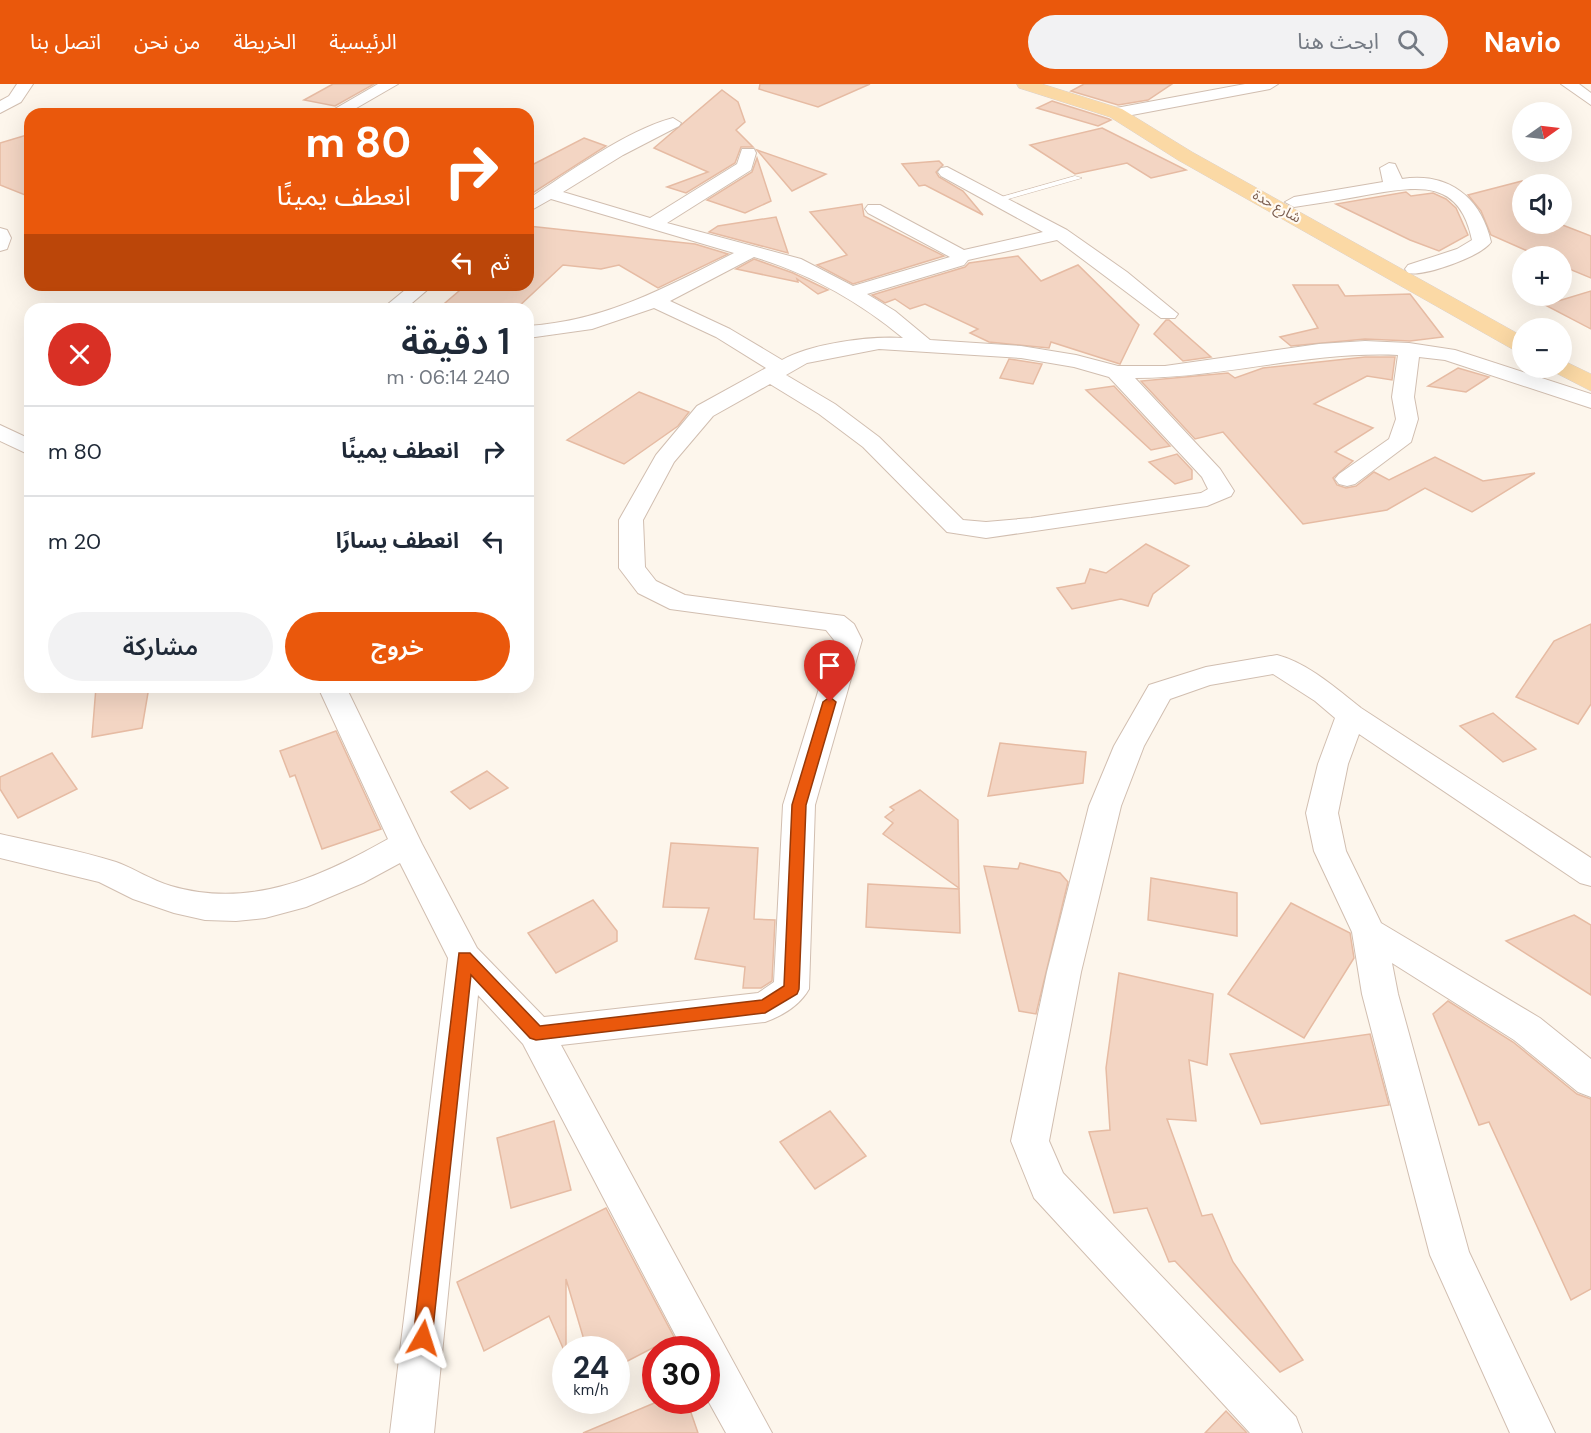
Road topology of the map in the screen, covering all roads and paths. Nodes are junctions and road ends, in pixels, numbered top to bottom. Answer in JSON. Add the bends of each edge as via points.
{"nodes":[{"id":1,"x":25,"y":84,"type":"edge"},
{"id":2,"x":390,"y":84,"type":"edge"},
{"id":3,"x":1026,"y":84,"type":"edge"},
{"id":4,"x":1047,"y":84,"type":"edge"},
{"id":5,"x":1270,"y":84,"type":"edge"},
{"id":6,"x":1569,"y":84,"type":"edge"},
{"id":7,"x":1591,"y":100,"type":"edge"},
{"id":8,"x":0,"y":108,"type":"edge"},
{"id":9,"x":345,"y":108,"type":"edge"},
{"id":10,"x":1126,"y":112,"type":"junction"},
{"id":11,"x":673,"y":123,"type":"dead end"},
{"id":12,"x":748,"y":153,"type":"dead end"},
{"id":13,"x":947,"y":172,"type":"dead end"},
{"id":14,"x":1078,"y":178,"type":"dead end"},
{"id":15,"x":549,"y":193,"type":"junction"},
{"id":16,"x":998,"y":199,"type":"junction"},
{"id":17,"x":1294,"y":202,"type":"junction"},
{"id":18,"x":534,"y":203,"type":"edge"},
{"id":19,"x":874,"y":209,"type":"dead end"},
{"id":20,"x":653,"y":224,"type":"junction"},
{"id":21,"x":0,"y":234,"type":"edge"},
{"id":22,"x":1060,"y":234,"type":"junction"},
{"id":23,"x":0,"y":245,"type":"edge"},
{"id":24,"x":752,"y":251,"type":"junction"},
{"id":25,"x":961,"y":256,"type":"junction"},
{"id":26,"x":1406,"y":271,"type":"junction"},
{"id":27,"x":415,"y":291,"type":"edge"},
{"id":28,"x":851,"y":293,"type":"junction"},
{"id":29,"x":654,"y":301,"type":"junction"},
{"id":30,"x":400,"y":303,"type":"edge"},
{"id":31,"x":1168,"y":314,"type":"dead end"},
{"id":32,"x":1512,"y":325,"type":"edge"},
{"id":33,"x":551,"y":331,"type":"junction"},
{"id":34,"x":534,"y":332,"type":"edge"},
{"id":35,"x":1512,"y":339,"type":"edge"},
{"id":36,"x":534,"y":343,"type":"edge"},
{"id":37,"x":925,"y":346,"type":"junction"},
{"id":38,"x":1409,"y":349,"type":"junction"},
{"id":39,"x":1572,"y":358,"type":"edge"},
{"id":40,"x":1591,"y":368,"type":"edge"},
{"id":41,"x":777,"y":372,"type":"junction"},
{"id":42,"x":1117,"y":372,"type":"junction"},
{"id":43,"x":1572,"y":373,"type":"edge"},
{"id":44,"x":1591,"y":384,"type":"edge"},
{"id":45,"x":1591,"y":401,"type":"edge"},
{"id":46,"x":0,"y":432,"type":"edge"},
{"id":47,"x":24,"y":444,"type":"edge"},
{"id":48,"x":1347,"y":479,"type":"dead end"},
{"id":49,"x":335,"y":693,"type":"edge"},
{"id":50,"x":1351,"y":715,"type":"junction"},
{"id":51,"x":406,"y":844,"type":"junction"},
{"id":52,"x":0,"y":846,"type":"edge"},
{"id":53,"x":1591,"y":874,"type":"edge"},
{"id":54,"x":1370,"y":932,"type":"junction"},
{"id":55,"x":465,"y":958,"type":"junction"},
{"id":56,"x":536,"y":1034,"type":"junction"},
{"id":57,"x":1591,"y":1081,"type":"edge"},
{"id":58,"x":698,"y":1336,"type":"edge"},
{"id":59,"x":720,"y":1377,"type":"edge"},
{"id":60,"x":412,"y":1433,"type":"edge"},
{"id":61,"x":750,"y":1433,"type":"edge"},
{"id":62,"x":1280,"y":1433,"type":"edge"},
{"id":63,"x":1533,"y":1433,"type":"edge"}],
"edges":[{"from":1,"to":8,"type":"street","via":[[15,99]]},
{"from":2,"to":9,"type":"street"},
{"from":3,"to":10,"type":"main road","name":"شارع حدة"},
{"from":4,"to":10,"type":"main road","name":"شارع حدة"},
{"from":5,"to":10,"type":"street"},
{"from":6,"to":7,"type":"street"},
{"from":10,"to":17,"type":"main road","name":"شارع حدة"},
{"from":10,"to":26,"type":"main road","name":"شارع حدة","via":[[1185,156]]},
{"from":11,"to":15,"type":"street","via":[[625,146]]},
{"from":12,"to":20,"type":"street","via":[[744,166]]},
{"from":13,"to":16,"type":"street"},
{"from":14,"to":16,"type":"lane"},
{"from":15,"to":18,"type":"street"},
{"from":15,"to":20,"type":"street"},
{"from":16,"to":22,"type":"street"},
{"from":17,"to":26,"type":"main road","name":"شارع حدة"},
{"from":17,"to":26,"type":"street","via":[[1390,177],[1436,184],[1468,205],[1480,225],[1482,242],[1464,253]]},
{"from":19,"to":25,"type":"street"},
{"from":20,"to":24,"type":"street"},
{"from":21,"to":23,"type":"street"},
{"from":22,"to":25,"type":"street"},
{"from":22,"to":31,"type":"street"},
{"from":24,"to":28,"type":"street","via":[[794,263]]},
{"from":24,"to":29,"type":"street"},
{"from":25,"to":28,"type":"street","via":[[957,261]]},
{"from":26,"to":32,"type":"main road","name":"شارع حدة"},
{"from":26,"to":35,"type":"main road","name":"شارع حدة"},
{"from":27,"to":30,"type":"street"},
{"from":28,"to":37,"type":"street","via":[[888,315]]},
{"from":29,"to":33,"type":"street","via":[[616,318]]},
{"from":29,"to":41,"type":"street","via":[[723,333]]},
{"from":33,"to":34,"type":"street"},
{"from":33,"to":36,"type":"street"},
{"from":37,"to":41,"type":"street","via":[[879,344],[801,358]]},
{"from":37,"to":42,"type":"street","via":[[1021,352]]},
{"from":38,"to":42,"type":"street","via":[[1319,350],[1165,372]]},
{"from":38,"to":45,"type":"street","via":[[1448,354]]},
{"from":38,"to":48,"type":"street","via":[[1403,397],[1407,419],[1399,442]]},
{"from":39,"to":40,"type":"main road"},
{"from":41,"to":42,"type":"street","via":[[871,442],[956,527],[986,530],[1207,499],[1222,490],[1212,474]]},
{"from":41,"to":56,"type":"street","via":[[705,411],[664,460],[631,520],[632,568],[647,587],[679,603],[834,622],[848,640],[799,805],[791,989],[765,1006]]},
{"from":43,"to":44,"type":"main road"},
{"from":46,"to":47,"type":"street"},
{"from":49,"to":51,"type":"street"},
{"from":50,"to":53,"type":"street"},
{"from":50,"to":54,"type":"street","via":[[1333,764],[1322,813],[1330,851]]},
{"from":50,"to":62,"type":"street","via":[[1277,664],[1206,676],[1160,692],[1129,746],[1105,806],[1064,972],[1030,1141],[1048,1185]]},
{"from":51,"to":52,"type":"street","via":[[362,870],[315,890],[255,909],[216,910],[175,901],[109,872]]},
{"from":51,"to":55,"type":"street"},
{"from":54,"to":57,"type":"street","via":[[1527,1029]]},
{"from":54,"to":63,"type":"street","via":[[1380,994],[1450,1255]]},
{"from":55,"to":56,"type":"street"},
{"from":55,"to":60,"type":"street"},
{"from":56,"to":58,"type":"street"},
{"from":59,"to":61,"type":"street"}]}
